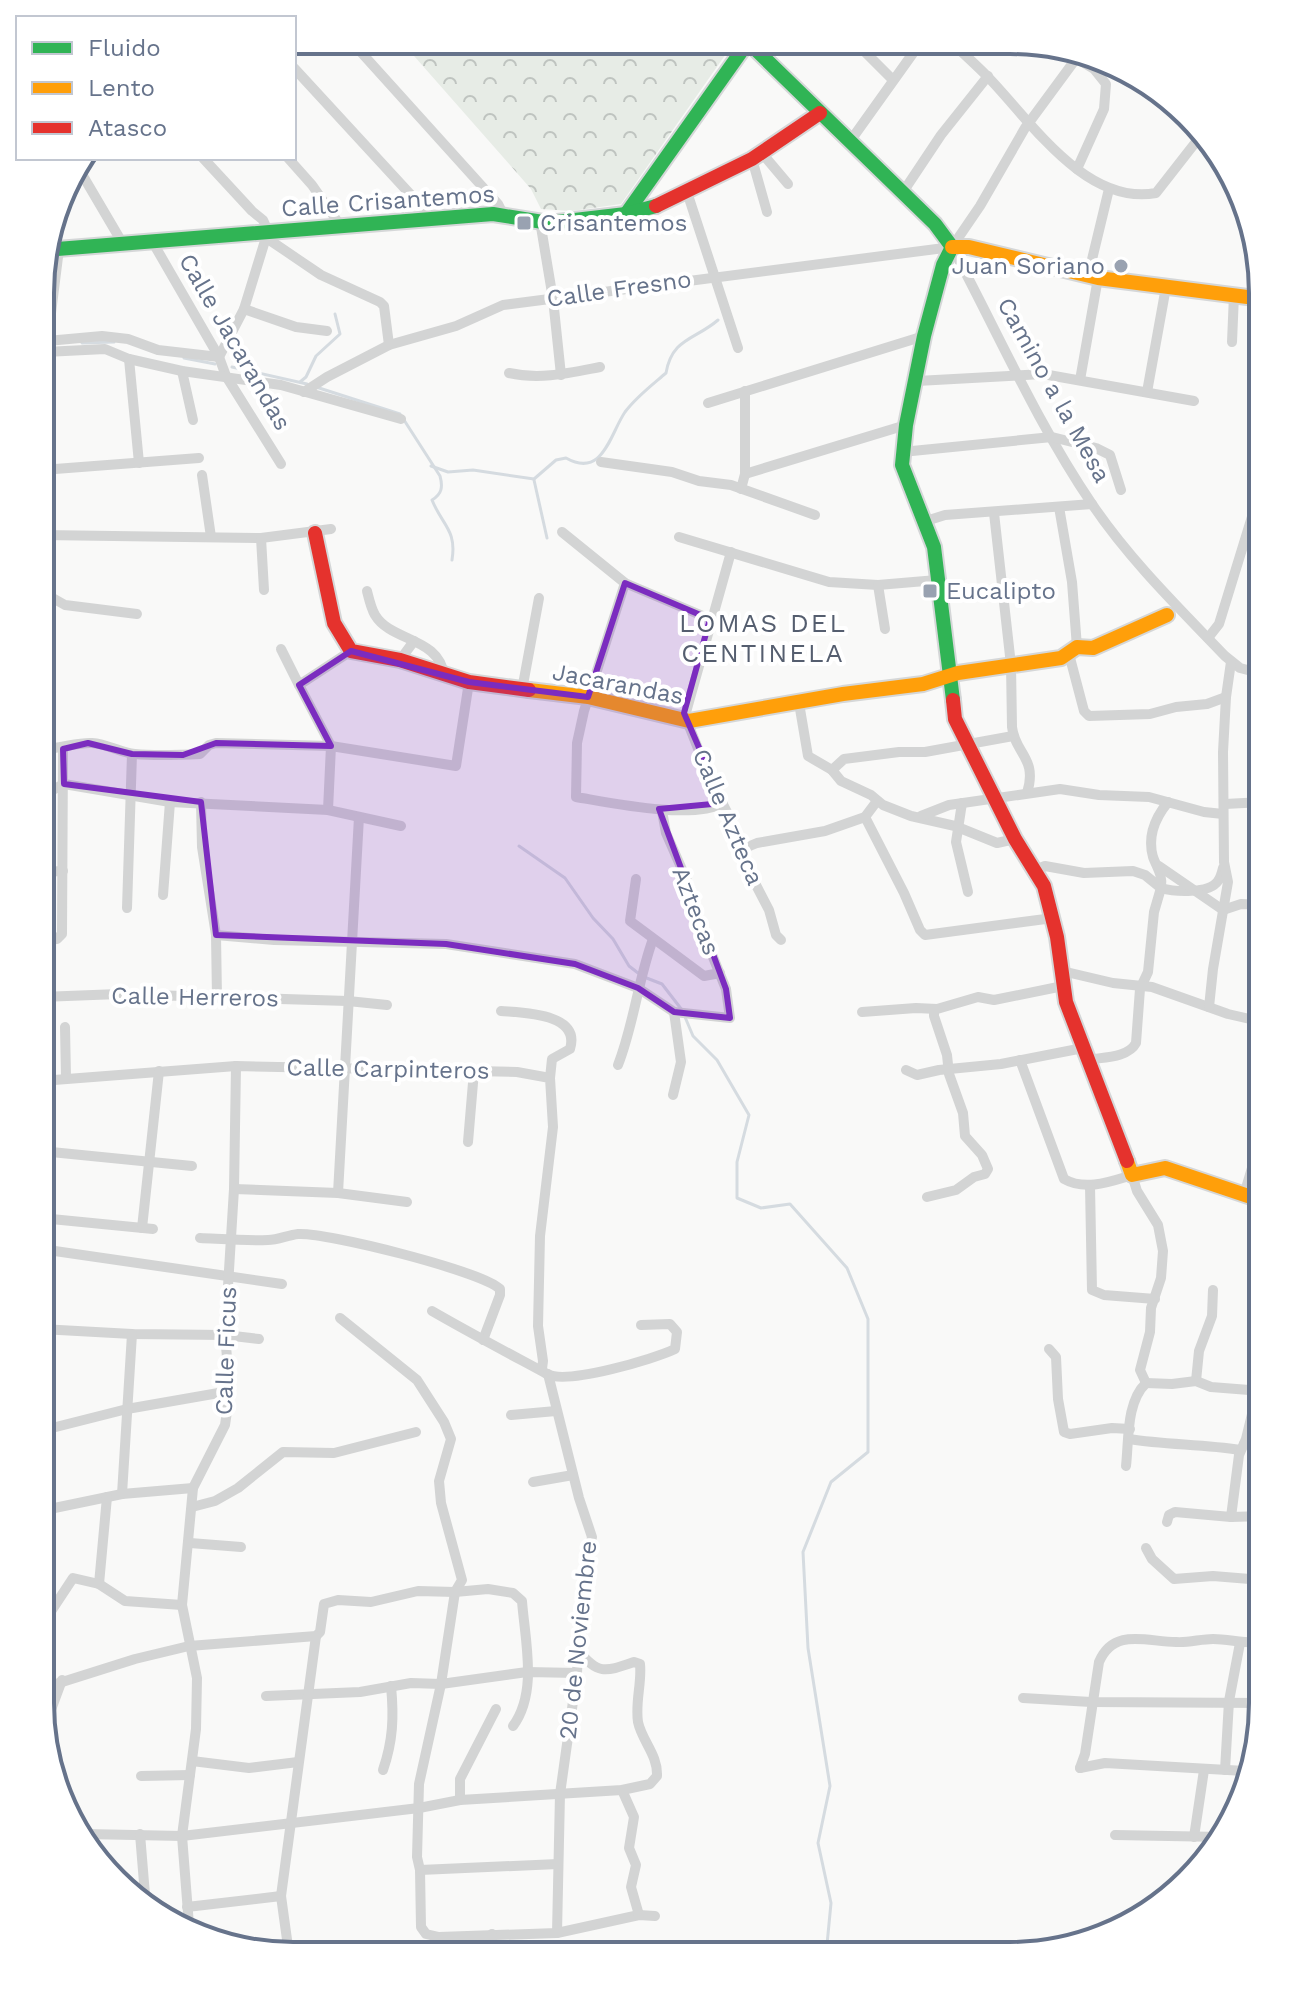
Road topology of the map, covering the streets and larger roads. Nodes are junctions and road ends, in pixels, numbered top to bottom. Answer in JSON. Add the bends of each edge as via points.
{"nodes":[{"id":1,"x":363,"y":54,"type":"edge"},
{"id":2,"x":739,"y":54,"type":"edge"},
{"id":3,"x":760,"y":54,"type":"edge"},
{"id":4,"x":867,"y":54,"type":"edge"},
{"id":5,"x":912,"y":54,"type":"edge"},
{"id":6,"x":964,"y":54,"type":"edge"},
{"id":7,"x":1069,"y":61,"type":"edge"},
{"id":8,"x":296,"y":70,"type":"edge"},
{"id":9,"x":1095,"y":70,"type":"edge"},
{"id":10,"x":988,"y":76,"type":"junction"},
{"id":11,"x":893,"y":80,"type":"junction"},
{"id":12,"x":820,"y":113,"type":"junction"},
{"id":13,"x":1028,"y":124,"type":"junction"},
{"id":14,"x":851,"y":140,"type":"junction"},
{"id":15,"x":1195,"y":143,"type":"edge"},
{"id":16,"x":756,"y":155,"type":"junction"},
{"id":17,"x":205,"y":160,"type":"edge"},
{"id":18,"x":290,"y":160,"type":"edge"},
{"id":19,"x":1077,"y":169,"type":"junction"},
{"id":20,"x":84,"y":177,"type":"edge"},
{"id":21,"x":788,"y":184,"type":"dead end"},
{"id":22,"x":1109,"y":189,"type":"junction"},
{"id":23,"x":687,"y":192,"type":"junction"},
{"id":24,"x":903,"y":192,"type":"junction"},
{"id":25,"x":767,"y":212,"type":"dead end"},
{"id":26,"x":503,"y":214,"type":"junction"},
{"id":27,"x":626,"y":214,"type":"junction"},
{"id":28,"x":433,"y":219,"type":"junction"},
{"id":29,"x":540,"y":221,"type":"junction"},
{"id":30,"x":340,"y":225,"type":"junction"},
{"id":31,"x":266,"y":234,"type":"junction"},
{"id":32,"x":152,"y":241,"type":"junction"},
{"id":33,"x":123,"y":244,"type":"junction"},
{"id":34,"x":952,"y":247,"type":"junction"},
{"id":35,"x":59,"y":249,"type":"edge"},
{"id":36,"x":716,"y":276,"type":"junction"},
{"id":37,"x":1093,"y":277,"type":"junction"},
{"id":38,"x":1166,"y":287,"type":"junction"},
{"id":39,"x":1234,"y":295,"type":"junction"},
{"id":40,"x":1249,"y":297,"type":"edge"},
{"id":41,"x":553,"y":299,"type":"junction"},
{"id":42,"x":244,"y":309,"type":"junction"},
{"id":43,"x":327,"y":331,"type":"dead end"},
{"id":44,"x":924,"y":336,"type":"junction"},
{"id":45,"x":1232,"y":342,"type":"dead end"},
{"id":46,"x":54,"y":345,"type":"edge"},
{"id":47,"x":389,"y":345,"type":"junction"},
{"id":48,"x":54,"y":346,"type":"edge"},
{"id":49,"x":738,"y":348,"type":"dead end"},
{"id":50,"x":219,"y":357,"type":"junction"},
{"id":51,"x":129,"y":359,"type":"junction"},
{"id":52,"x":600,"y":367,"type":"dead end"},
{"id":53,"x":182,"y":371,"type":"junction"},
{"id":54,"x":509,"y":373,"type":"dead end"},
{"id":55,"x":1016,"y":374,"type":"junction"},
{"id":56,"x":561,"y":375,"type":"junction"},
{"id":57,"x":226,"y":376,"type":"junction"},
{"id":58,"x":1080,"y":380,"type":"junction"},
{"id":59,"x":917,"y":381,"type":"junction"},
{"id":60,"x":745,"y":391,"type":"junction"},
{"id":61,"x":304,"y":392,"type":"junction"},
{"id":62,"x":1147,"y":392,"type":"junction"},
{"id":63,"x":1194,"y":401,"type":"dead end"},
{"id":64,"x":708,"y":403,"type":"dead end"},
{"id":65,"x":401,"y":419,"type":"dead end"},
{"id":66,"x":193,"y":420,"type":"dead end"},
{"id":67,"x":906,"y":425,"type":"junction"},
{"id":68,"x":1052,"y":437,"type":"junction"},
{"id":69,"x":902,"y":452,"type":"junction"},
{"id":70,"x":199,"y":458,"type":"dead end"},
{"id":71,"x":601,"y":462,"type":"dead end"},
{"id":72,"x":139,"y":463,"type":"junction"},
{"id":73,"x":281,"y":464,"type":"dead end"},
{"id":74,"x":54,"y":469,"type":"edge"},
{"id":75,"x":745,"y":474,"type":"junction"},
{"id":76,"x":202,"y":475,"type":"dead end"},
{"id":77,"x":741,"y":489,"type":"junction"},
{"id":78,"x":1121,"y":490,"type":"dead end"},
{"id":79,"x":1092,"y":504,"type":"junction"},
{"id":80,"x":1059,"y":507,"type":"junction"},
{"id":81,"x":994,"y":513,"type":"junction"},
{"id":82,"x":815,"y":515,"type":"dead end"},
{"id":83,"x":926,"y":521,"type":"junction"},
{"id":84,"x":1249,"y":527,"type":"edge"},
{"id":85,"x":331,"y":529,"type":"dead end"},
{"id":86,"x":562,"y":532,"type":"dead end"},
{"id":87,"x":315,"y":533,"type":"junction"},
{"id":88,"x":54,"y":535,"type":"edge"},
{"id":89,"x":211,"y":537,"type":"junction"},
{"id":90,"x":679,"y":537,"type":"dead end"},
{"id":91,"x":261,"y":538,"type":"junction"},
{"id":92,"x":731,"y":552,"type":"junction"},
{"id":93,"x":937,"y":580,"type":"junction"},
{"id":94,"x":625,"y":583,"type":"junction"},
{"id":95,"x":878,"y":585,"type":"junction"},
{"id":96,"x":264,"y":590,"type":"dead end"},
{"id":97,"x":367,"y":591,"type":"dead end"},
{"id":98,"x":539,"y":598,"type":"dead end"},
{"id":99,"x":54,"y":599,"type":"edge"},
{"id":100,"x":137,"y":614,"type":"dead end"},
{"id":101,"x":1167,"y":615,"type":"dead end"},
{"id":102,"x":710,"y":619,"type":"junction"},
{"id":103,"x":885,"y":629,"type":"dead end"},
{"id":104,"x":1208,"y":638,"type":"junction"},
{"id":105,"x":414,"y":641,"type":"junction"},
{"id":106,"x":281,"y":649,"type":"dead end"},
{"id":107,"x":351,"y":651,"type":"junction"},
{"id":108,"x":1073,"y":651,"type":"junction"},
{"id":109,"x":400,"y":660,"type":"junction"},
{"id":110,"x":1231,"y":662,"type":"junction"},
{"id":111,"x":1011,"y":665,"type":"junction"},
{"id":112,"x":1249,"y":671,"type":"edge"},
{"id":113,"x":444,"y":676,"type":"junction"},
{"id":114,"x":948,"y":676,"type":"junction"},
{"id":115,"x":469,"y":682,"type":"junction"},
{"id":116,"x":299,"y":685,"type":"junction"},
{"id":117,"x":522,"y":690,"type":"junction"},
{"id":118,"x":588,"y":697,"type":"junction"},
{"id":119,"x":1226,"y":697,"type":"junction"},
{"id":120,"x":799,"y":703,"type":"junction"},
{"id":121,"x":687,"y":721,"type":"junction"},
{"id":122,"x":1013,"y":736,"type":"junction"},
{"id":123,"x":966,"y":744,"type":"junction"},
{"id":124,"x":331,"y":746,"type":"junction"},
{"id":125,"x":54,"y":749,"type":"edge"},
{"id":126,"x":63,"y":749,"type":"junction"},
{"id":127,"x":132,"y":754,"type":"junction"},
{"id":128,"x":832,"y":770,"type":"junction"},
{"id":129,"x":64,"y":784,"type":"junction"},
{"id":130,"x":54,"y":789,"type":"edge"},
{"id":131,"x":1027,"y":793,"type":"junction"},
{"id":132,"x":130,"y":797,"type":"junction"},
{"id":133,"x":994,"y":799,"type":"junction"},
{"id":134,"x":877,"y":801,"type":"junction"},
{"id":135,"x":170,"y":802,"type":"junction"},
{"id":136,"x":201,"y":802,"type":"junction"},
{"id":137,"x":1168,"y":802,"type":"junction"},
{"id":138,"x":723,"y":803,"type":"junction"},
{"id":139,"x":962,"y":803,"type":"junction"},
{"id":140,"x":1249,"y":805,"type":"edge"},
{"id":141,"x":1224,"y":809,"type":"junction"},
{"id":142,"x":328,"y":810,"type":"junction"},
{"id":143,"x":662,"y":811,"type":"junction"},
{"id":144,"x":921,"y":816,"type":"junction"},
{"id":145,"x":359,"y":817,"type":"junction"},
{"id":146,"x":865,"y":817,"type":"junction"},
{"id":147,"x":401,"y":826,"type":"dead end"},
{"id":148,"x":959,"y":827,"type":"junction"},
{"id":149,"x":1015,"y":839,"type":"junction"},
{"id":150,"x":740,"y":850,"type":"junction"},
{"id":151,"x":1156,"y":862,"type":"junction"},
{"id":152,"x":1224,"y":862,"type":"junction"},
{"id":153,"x":1035,"y":870,"type":"junction"},
{"id":154,"x":54,"y":871,"type":"edge"},
{"id":155,"x":63,"y":871,"type":"junction"},
{"id":156,"x":1138,"y":872,"type":"junction"},
{"id":157,"x":636,"y":879,"type":"dead end"},
{"id":158,"x":1161,"y":888,"type":"junction"},
{"id":159,"x":1195,"y":889,"type":"junction"},
{"id":160,"x":1227,"y":890,"type":"junction"},
{"id":161,"x":968,"y":892,"type":"dead end"},
{"id":162,"x":163,"y":895,"type":"dead end"},
{"id":163,"x":1241,"y":904,"type":"junction"},
{"id":164,"x":1249,"y":904,"type":"edge"},
{"id":165,"x":127,"y":908,"type":"dead end"},
{"id":166,"x":1223,"y":910,"type":"junction"},
{"id":167,"x":1053,"y":918,"type":"junction"},
{"id":168,"x":216,"y":935,"type":"junction"},
{"id":169,"x":54,"y":939,"type":"edge"},
{"id":170,"x":653,"y":939,"type":"junction"},
{"id":171,"x":781,"y":940,"type":"dead end"},
{"id":172,"x":351,"y":942,"type":"junction"},
{"id":173,"x":1062,"y":971,"type":"junction"},
{"id":174,"x":720,"y":973,"type":"junction"},
{"id":175,"x":1063,"y":986,"type":"junction"},
{"id":176,"x":1141,"y":986,"type":"junction"},
{"id":177,"x":638,"y":988,"type":"junction"},
{"id":178,"x":54,"y":996,"type":"edge"},
{"id":179,"x":217,"y":998,"type":"junction"},
{"id":180,"x":348,"y":1001,"type":"junction"},
{"id":181,"x":387,"y":1005,"type":"dead end"},
{"id":182,"x":1209,"y":1007,"type":"junction"},
{"id":183,"x":934,"y":1009,"type":"junction"},
{"id":184,"x":501,"y":1011,"type":"dead end"},
{"id":185,"x":674,"y":1012,"type":"junction"},
{"id":186,"x":862,"y":1012,"type":"dead end"},
{"id":187,"x":1248,"y":1018,"type":"edge"},
{"id":188,"x":65,"y":1027,"type":"dead end"},
{"id":189,"x":1085,"y":1054,"type":"junction"},
{"id":190,"x":1020,"y":1060,"type":"junction"},
{"id":191,"x":618,"y":1065,"type":"dead end"},
{"id":192,"x":236,"y":1066,"type":"junction"},
{"id":193,"x":346,"y":1067,"type":"junction"},
{"id":194,"x":949,"y":1069,"type":"junction"},
{"id":195,"x":906,"y":1070,"type":"dead end"},
{"id":196,"x":159,"y":1071,"type":"junction"},
{"id":197,"x":474,"y":1071,"type":"junction"},
{"id":198,"x":66,"y":1078,"type":"junction"},
{"id":199,"x":550,"y":1078,"type":"junction"},
{"id":200,"x":54,"y":1080,"type":"edge"},
{"id":201,"x":673,"y":1095,"type":"dead end"},
{"id":202,"x":468,"y":1142,"type":"dead end"},
{"id":203,"x":54,"y":1152,"type":"edge"},
{"id":204,"x":149,"y":1161,"type":"junction"},
{"id":205,"x":192,"y":1166,"type":"dead end"},
{"id":206,"x":1132,"y":1175,"type":"junction"},
{"id":207,"x":1248,"y":1180,"type":"edge"},
{"id":208,"x":1090,"y":1186,"type":"junction"},
{"id":209,"x":234,"y":1189,"type":"junction"},
{"id":210,"x":338,"y":1193,"type":"junction"},
{"id":211,"x":1244,"y":1195,"type":"junction"},
{"id":212,"x":1248,"y":1196,"type":"edge"},
{"id":213,"x":927,"y":1197,"type":"dead end"},
{"id":214,"x":407,"y":1202,"type":"dead end"},
{"id":215,"x":54,"y":1219,"type":"edge"},
{"id":216,"x":200,"y":1238,"type":"dead end"},
{"id":217,"x":230,"y":1239,"type":"junction"},
{"id":218,"x":54,"y":1251,"type":"edge"},
{"id":219,"x":228,"y":1275,"type":"junction"},
{"id":220,"x":282,"y":1284,"type":"dead end"},
{"id":221,"x":1213,"y":1290,"type":"dead end"},
{"id":222,"x":1155,"y":1299,"type":"junction"},
{"id":223,"x":432,"y":1311,"type":"dead end"},
{"id":224,"x":340,"y":1318,"type":"dead end"},
{"id":225,"x":641,"y":1325,"type":"dead end"},
{"id":226,"x":54,"y":1330,"type":"edge"},
{"id":227,"x":132,"y":1334,"type":"junction"},
{"id":228,"x":225,"y":1335,"type":"junction"},
{"id":229,"x":259,"y":1339,"type":"dead end"},
{"id":230,"x":483,"y":1340,"type":"junction"},
{"id":231,"x":1049,"y":1349,"type":"dead end"},
{"id":232,"x":545,"y":1371,"type":"junction"},
{"id":233,"x":1196,"y":1381,"type":"junction"},
{"id":234,"x":1146,"y":1383,"type":"junction"},
{"id":235,"x":1248,"y":1389,"type":"edge"},
{"id":236,"x":230,"y":1391,"type":"junction"},
{"id":237,"x":127,"y":1409,"type":"junction"},
{"id":238,"x":556,"y":1411,"type":"junction"},
{"id":239,"x":511,"y":1415,"type":"dead end"},
{"id":240,"x":54,"y":1427,"type":"edge"},
{"id":241,"x":1248,"y":1427,"type":"edge"},
{"id":242,"x":416,"y":1432,"type":"dead end"},
{"id":243,"x":1130,"y":1434,"type":"junction"},
{"id":244,"x":1242,"y":1447,"type":"junction"},
{"id":245,"x":1248,"y":1447,"type":"edge"},
{"id":246,"x":1126,"y":1466,"type":"dead end"},
{"id":247,"x":573,"y":1475,"type":"junction"},
{"id":248,"x":533,"y":1482,"type":"dead end"},
{"id":249,"x":193,"y":1488,"type":"junction"},
{"id":250,"x":122,"y":1494,"type":"junction"},
{"id":251,"x":107,"y":1497,"type":"junction"},
{"id":252,"x":192,"y":1507,"type":"junction"},
{"id":253,"x":54,"y":1508,"type":"edge"},
{"id":254,"x":1248,"y":1516,"type":"edge"},
{"id":255,"x":1231,"y":1517,"type":"junction"},
{"id":256,"x":1167,"y":1522,"type":"dead end"},
{"id":257,"x":190,"y":1543,"type":"junction"},
{"id":258,"x":241,"y":1547,"type":"dead end"},
{"id":259,"x":1146,"y":1548,"type":"dead end"},
{"id":260,"x":1248,"y":1579,"type":"edge"},
{"id":261,"x":99,"y":1584,"type":"junction"},
{"id":262,"x":455,"y":1592,"type":"junction"},
{"id":263,"x":54,"y":1600,"type":"edge"},
{"id":264,"x":182,"y":1605,"type":"junction"},
{"id":265,"x":316,"y":1636,"type":"junction"},
{"id":266,"x":1240,"y":1643,"type":"junction"},
{"id":267,"x":1248,"y":1643,"type":"edge"},
{"id":268,"x":189,"y":1646,"type":"junction"},
{"id":269,"x":578,"y":1650,"type":"junction"},
{"id":270,"x":527,"y":1672,"type":"junction"},
{"id":271,"x":577,"y":1673,"type":"junction"},
{"id":272,"x":62,"y":1680,"type":"junction"},
{"id":273,"x":54,"y":1683,"type":"edge"},
{"id":274,"x":441,"y":1684,"type":"junction"},
{"id":275,"x":391,"y":1686,"type":"junction"},
{"id":276,"x":310,"y":1692,"type":"junction"},
{"id":277,"x":266,"y":1696,"type":"dead end"},
{"id":278,"x":1023,"y":1698,"type":"dead end"},
{"id":279,"x":1229,"y":1701,"type":"junction"},
{"id":280,"x":54,"y":1702,"type":"edge"},
{"id":281,"x":1091,"y":1702,"type":"junction"},
{"id":282,"x":1248,"y":1702,"type":"edge"},
{"id":283,"x":496,"y":1709,"type":"dead end"},
{"id":284,"x":513,"y":1726,"type":"dead end"},
{"id":285,"x":192,"y":1761,"type":"junction"},
{"id":286,"x":298,"y":1762,"type":"junction"},
{"id":287,"x":383,"y":1770,"type":"dead end"},
{"id":288,"x":1204,"y":1770,"type":"junction"},
{"id":289,"x":1225,"y":1770,"type":"junction"},
{"id":290,"x":1238,"y":1771,"type":"edge"},
{"id":291,"x":190,"y":1775,"type":"junction"},
{"id":292,"x":141,"y":1776,"type":"dead end"},
{"id":293,"x":622,"y":1790,"type":"junction"},
{"id":294,"x":560,"y":1794,"type":"junction"},
{"id":295,"x":460,"y":1800,"type":"junction"},
{"id":296,"x":419,"y":1808,"type":"junction"},
{"id":297,"x":289,"y":1823,"type":"junction"},
{"id":298,"x":94,"y":1834,"type":"edge"},
{"id":299,"x":140,"y":1834,"type":"junction"},
{"id":300,"x":1115,"y":1835,"type":"dead end"},
{"id":301,"x":182,"y":1836,"type":"junction"},
{"id":302,"x":1194,"y":1837,"type":"junction"},
{"id":303,"x":1208,"y":1837,"type":"edge"},
{"id":304,"x":558,"y":1864,"type":"junction"},
{"id":305,"x":420,"y":1870,"type":"junction"},
{"id":306,"x":145,"y":1890,"type":"edge"},
{"id":307,"x":281,"y":1896,"type":"junction"},
{"id":308,"x":187,"y":1907,"type":"junction"},
{"id":309,"x":639,"y":1915,"type":"junction"},
{"id":310,"x":655,"y":1916,"type":"dead end"},
{"id":311,"x":188,"y":1917,"type":"edge"},
{"id":312,"x":557,"y":1933,"type":"junction"},
{"id":313,"x":492,"y":1934,"type":"junction"},
{"id":314,"x":287,"y":1942,"type":"edge"},
{"id":315,"x":492,"y":1942,"type":"edge"}],
"edges":[{"from":1,"to":26,"type":"street"},
{"from":2,"to":27,"type":"street"},
{"from":3,"to":12,"type":"street","name":"Camino a la Mesa"},
{"from":4,"to":11,"type":"street"},
{"from":5,"to":11,"type":"street"},
{"from":6,"to":10,"type":"street"},
{"from":7,"to":13,"type":"street"},
{"from":8,"to":28,"type":"street"},
{"from":9,"to":19,"type":"street","via":[[1106,84],[1104,109]]},
{"from":10,"to":13,"type":"street"},
{"from":10,"to":24,"type":"street"},
{"from":11,"to":14,"type":"street"},
{"from":12,"to":14,"type":"street","name":"Camino a la Mesa"},
{"from":12,"to":16,"type":"street","name":"Calle Crisantemos"},
{"from":13,"to":19,"type":"street"},
{"from":13,"to":34,"type":"street"},
{"from":14,"to":24,"type":"street","name":"Camino a la Mesa"},
{"from":15,"to":22,"type":"street","via":[[1156,193],[1140,196]]},
{"from":16,"to":21,"type":"street"},
{"from":16,"to":23,"type":"street","name":"Calle Crisantemos"},
{"from":16,"to":25,"type":"street"},
{"from":17,"to":31,"type":"street","via":[[263,220]]},
{"from":18,"to":30,"type":"street"},
{"from":19,"to":22,"type":"street"},
{"from":20,"to":33,"type":"street"},
{"from":22,"to":37,"type":"street"},
{"from":23,"to":27,"type":"street","name":"Calle Crisantemos"},
{"from":23,"to":36,"type":"street"},
{"from":24,"to":34,"type":"street","name":"Camino a la Mesa"},
{"from":26,"to":28,"type":"street","name":"Calle Crisantemos"},
{"from":26,"to":29,"type":"street","name":"Calle Crisantemos"},
{"from":27,"to":29,"type":"street","name":"Calle Crisantemos"},
{"from":28,"to":30,"type":"street","name":"Calle Crisantemos"},
{"from":29,"to":41,"type":"street"},
{"from":30,"to":31,"type":"street","name":"Calle Crisantemos"},
{"from":31,"to":32,"type":"street","name":"Calle Crisantemos"},
{"from":31,"to":42,"type":"street"},
{"from":31,"to":47,"type":"street","via":[[321,275],[380,302]]},
{"from":32,"to":33,"type":"street","name":"Calle Crisantemos"},
{"from":32,"to":50,"type":"street","name":"Calle Jacarandas"},
{"from":33,"to":35,"type":"street","name":"Calle Crisantemos"},
{"from":34,"to":36,"type":"street","name":"Calle Fresno"},
{"from":34,"to":37,"type":"street"},
{"from":34,"to":44,"type":"street"},
{"from":34,"to":55,"type":"street","name":"Camino a la Mesa"},
{"from":36,"to":41,"type":"street","name":"Calle Fresno"},
{"from":36,"to":49,"type":"street"},
{"from":37,"to":38,"type":"street"},
{"from":37,"to":58,"type":"street"},
{"from":38,"to":39,"type":"street"},
{"from":38,"to":62,"type":"street"},
{"from":39,"to":40,"type":"street"},
{"from":39,"to":45,"type":"street"},
{"from":41,"to":47,"type":"street","name":"Calle Fresno","via":[[503,305],[456,326]]},
{"from":41,"to":56,"type":"street"},
{"from":42,"to":43,"type":"street","via":[[296,327]]},
{"from":42,"to":50,"type":"street"},
{"from":44,"to":59,"type":"street"},
{"from":44,"to":60,"type":"street"},
{"from":46,"to":50,"type":"street","via":[[102,336]]},
{"from":47,"to":61,"type":"street","name":"Calle Fresno"},
{"from":48,"to":51,"type":"street","via":[[105,349]]},
{"from":50,"to":57,"type":"street","name":"Calle Jacarandas"},
{"from":51,"to":53,"type":"street"},
{"from":51,"to":72,"type":"street"},
{"from":52,"to":56,"type":"street"},
{"from":53,"to":57,"type":"street"},
{"from":53,"to":66,"type":"street"},
{"from":54,"to":56,"type":"street"},
{"from":55,"to":58,"type":"street"},
{"from":55,"to":59,"type":"street"},
{"from":55,"to":68,"type":"street","name":"Camino a la Mesa"},
{"from":57,"to":61,"type":"street"},
{"from":57,"to":73,"type":"street","name":"Calle Jacarandas"},
{"from":58,"to":62,"type":"street"},
{"from":59,"to":67,"type":"street"},
{"from":60,"to":64,"type":"street"},
{"from":60,"to":75,"type":"street"},
{"from":61,"to":65,"type":"street"},
{"from":62,"to":63,"type":"street"},
{"from":67,"to":69,"type":"street"},
{"from":67,"to":75,"type":"street"},
{"from":68,"to":69,"type":"street"},
{"from":68,"to":78,"type":"street","via":[[1110,455]]},
{"from":68,"to":79,"type":"street","name":"Camino a la Mesa"},
{"from":69,"to":83,"type":"street","via":[[904,471]]},
{"from":70,"to":72,"type":"street"},
{"from":71,"to":77,"type":"street"},
{"from":72,"to":74,"type":"street"},
{"from":75,"to":77,"type":"street"},
{"from":76,"to":89,"type":"street"},
{"from":77,"to":82,"type":"street"},
{"from":79,"to":80,"type":"street"},
{"from":79,"to":104,"type":"street","name":"Camino a la Mesa"},
{"from":80,"to":81,"type":"street"},
{"from":80,"to":108,"type":"street","via":[[1072,582]]},
{"from":81,"to":83,"type":"street"},
{"from":81,"to":111,"type":"street"},
{"from":83,"to":93,"type":"street"},
{"from":84,"to":104,"type":"street","via":[[1219,624]]},
{"from":85,"to":87,"type":"street"},
{"from":86,"to":94,"type":"street"},
{"from":87,"to":91,"type":"street"},
{"from":87,"to":107,"type":"street","via":[[334,623]]},
{"from":88,"to":89,"type":"street"},
{"from":89,"to":91,"type":"street"},
{"from":90,"to":92,"type":"street"},
{"from":91,"to":96,"type":"street"},
{"from":92,"to":95,"type":"street","via":[[829,582]]},
{"from":92,"to":102,"type":"street","name":"Calle Azteca"},
{"from":93,"to":95,"type":"street"},
{"from":93,"to":114,"type":"street"},
{"from":94,"to":102,"type":"street"},
{"from":94,"to":118,"type":"street"},
{"from":95,"to":103,"type":"street"},
{"from":97,"to":105,"type":"street","via":[[376,617]]},
{"from":98,"to":117,"type":"street"},
{"from":99,"to":100,"type":"street","via":[[65,605]]},
{"from":101,"to":108,"type":"street","name":"Jacarandas","via":[[1093,648]]},
{"from":102,"to":121,"type":"street","name":"Calle Azteca","via":[[685,711]]},
{"from":104,"to":110,"type":"street","name":"Camino a la Mesa"},
{"from":105,"to":109,"type":"street"},
{"from":105,"to":113,"type":"street","via":[[441,660]]},
{"from":106,"to":116,"type":"street"},
{"from":107,"to":109,"type":"street"},
{"from":107,"to":116,"type":"street"},
{"from":108,"to":111,"type":"street","name":"Jacarandas","via":[[1061,658]]},
{"from":108,"to":119,"type":"street","via":[[1086,714],[1150,714]]},
{"from":109,"to":113,"type":"street"},
{"from":110,"to":112,"type":"street","name":"Camino a la Mesa"},
{"from":110,"to":119,"type":"street"},
{"from":111,"to":114,"type":"street","name":"Jacarandas"},
{"from":111,"to":122,"type":"street"},
{"from":113,"to":115,"type":"street"},
{"from":114,"to":120,"type":"street","name":"Jacarandas"},
{"from":114,"to":123,"type":"street","via":[[955,719]]},
{"from":115,"to":117,"type":"street","name":"Jacarandas"},
{"from":115,"to":124,"type":"street","via":[[456,766]]},
{"from":116,"to":124,"type":"street"},
{"from":117,"to":118,"type":"street","name":"Jacarandas"},
{"from":118,"to":121,"type":"street","name":"Jacarandas"},
{"from":118,"to":143,"type":"street","via":[[577,743],[576,797]]},
{"from":119,"to":141,"type":"street"},
{"from":120,"to":121,"type":"street","name":"Jacarandas"},
{"from":120,"to":128,"type":"street","via":[[808,756]]},
{"from":121,"to":138,"type":"street","name":"Calle Azteca"},
{"from":122,"to":123,"type":"street"},
{"from":122,"to":131,"type":"street","via":[[1028,760]]},
{"from":123,"to":128,"type":"street","via":[[844,759]]},
{"from":123,"to":133,"type":"street"},
{"from":124,"to":127,"type":"street","via":[[216,743],[200,754]]},
{"from":124,"to":142,"type":"street"},
{"from":125,"to":126,"type":"street"},
{"from":126,"to":127,"type":"street","via":[[88,743]]},
{"from":126,"to":129,"type":"street"},
{"from":127,"to":132,"type":"street"},
{"from":128,"to":134,"type":"street"},
{"from":129,"to":130,"type":"street"},
{"from":129,"to":132,"type":"street"},
{"from":129,"to":155,"type":"street"},
{"from":131,"to":133,"type":"street"},
{"from":131,"to":137,"type":"street","via":[[1070,790]]},
{"from":132,"to":135,"type":"street"},
{"from":132,"to":165,"type":"street"},
{"from":133,"to":139,"type":"street"},
{"from":133,"to":149,"type":"street"},
{"from":134,"to":144,"type":"street"},
{"from":134,"to":146,"type":"street"},
{"from":135,"to":136,"type":"street"},
{"from":135,"to":162,"type":"street"},
{"from":136,"to":142,"type":"street"},
{"from":136,"to":168,"type":"street","via":[[202,847]]},
{"from":137,"to":141,"type":"street","via":[[1204,812]]},
{"from":137,"to":151,"type":"street","via":[[1153,827]]},
{"from":138,"to":143,"type":"street"},
{"from":138,"to":150,"type":"street","name":"Calle Azteca"},
{"from":139,"to":144,"type":"street"},
{"from":139,"to":148,"type":"street"},
{"from":140,"to":141,"type":"street"},
{"from":141,"to":152,"type":"street"},
{"from":142,"to":145,"type":"street"},
{"from":143,"to":174,"type":"street","name":"Aztecas"},
{"from":144,"to":148,"type":"street"},
{"from":145,"to":147,"type":"street"},
{"from":145,"to":172,"type":"street"},
{"from":146,"to":150,"type":"street"},
{"from":146,"to":167,"type":"street","via":[[925,935]]},
{"from":148,"to":149,"type":"street","via":[[997,843]]},
{"from":148,"to":161,"type":"street","via":[[957,846]]},
{"from":149,"to":153,"type":"street"},
{"from":150,"to":171,"type":"street","name":"Calle Azteca"},
{"from":151,"to":156,"type":"street"},
{"from":151,"to":158,"type":"street"},
{"from":151,"to":159,"type":"street"},
{"from":152,"to":159,"type":"street","via":[[1217,882]]},
{"from":152,"to":160,"type":"street"},
{"from":153,"to":156,"type":"street","via":[[1045,866],[1084,873]]},
{"from":153,"to":167,"type":"street"},
{"from":154,"to":155,"type":"street"},
{"from":155,"to":169,"type":"street","via":[[60,938]]},
{"from":156,"to":158,"type":"street"},
{"from":157,"to":170,"type":"street","via":[[629,920]]},
{"from":158,"to":159,"type":"street"},
{"from":158,"to":176,"type":"street","via":[[1148,972]]},
{"from":159,"to":166,"type":"street"},
{"from":160,"to":163,"type":"street"},
{"from":160,"to":166,"type":"street"},
{"from":163,"to":164,"type":"street"},
{"from":163,"to":166,"type":"street"},
{"from":166,"to":182,"type":"street"},
{"from":167,"to":173,"type":"street"},
{"from":168,"to":172,"type":"street"},
{"from":168,"to":179,"type":"street"},
{"from":170,"to":174,"type":"street","via":[[704,976]]},
{"from":170,"to":177,"type":"street","name":"Aztecas"},
{"from":172,"to":177,"type":"street","via":[[446,944],[575,964]]},
{"from":172,"to":180,"type":"street"},
{"from":173,"to":175,"type":"street"},
{"from":173,"to":176,"type":"street"},
{"from":174,"to":185,"type":"street","name":"Aztecas","via":[[730,1018]]},
{"from":175,"to":183,"type":"street","via":[[994,1000],[978,997]]},
{"from":175,"to":189,"type":"street"},
{"from":176,"to":182,"type":"street"},
{"from":176,"to":189,"type":"street","via":[[1133,1048]]},
{"from":177,"to":185,"type":"street"},
{"from":177,"to":191,"type":"street","name":"Aztecas"},
{"from":178,"to":179,"type":"street","name":"Calle Herreros"},
{"from":179,"to":180,"type":"street","name":"Calle Herreros"},
{"from":180,"to":181,"type":"street","name":"Calle Herreros"},
{"from":180,"to":193,"type":"street"},
{"from":182,"to":187,"type":"street"},
{"from":183,"to":186,"type":"street"},
{"from":183,"to":194,"type":"street"},
{"from":184,"to":199,"type":"street","via":[[549,1016],[572,1035],[570,1049],[552,1059]]},
{"from":185,"to":201,"type":"street","via":[[681,1062]]},
{"from":188,"to":198,"type":"street"},
{"from":189,"to":190,"type":"street"},
{"from":189,"to":206,"type":"street"},
{"from":190,"to":194,"type":"street"},
{"from":190,"to":208,"type":"street","via":[[1061,1175],[1075,1185]]},
{"from":192,"to":193,"type":"street","name":"Calle Carpinteros"},
{"from":192,"to":196,"type":"street","name":"Calle Carpinteros"},
{"from":192,"to":209,"type":"street","name":"Calle Ficus"},
{"from":193,"to":197,"type":"street","name":"Calle Carpinteros"},
{"from":193,"to":210,"type":"street"},
{"from":194,"to":195,"type":"street","via":[[917,1075]]},
{"from":194,"to":213,"type":"street","via":[[965,1136],[988,1169],[962,1188]]},
{"from":196,"to":198,"type":"street","name":"Calle Carpinteros"},
{"from":196,"to":204,"type":"street"},
{"from":197,"to":199,"type":"street","name":"Calle Carpinteros"},
{"from":197,"to":202,"type":"street"},
{"from":198,"to":200,"type":"street","name":"Calle Carpinteros"},
{"from":199,"to":232,"type":"street","name":"20 de Noviembre","via":[[553,1127],[540,1236],[538,1326]]},
{"from":203,"to":204,"type":"street"},
{"from":204,"to":205,"type":"street"},
{"from":204,"to":215,"type":"street","via":[[147,1228]]},
{"from":206,"to":208,"type":"street"},
{"from":206,"to":211,"type":"street","via":[[1165,1168]]},
{"from":206,"to":222,"type":"street","via":[[1161,1237]]},
{"from":207,"to":211,"type":"street"},
{"from":208,"to":222,"type":"street","via":[[1092,1290]]},
{"from":209,"to":210,"type":"street"},
{"from":209,"to":217,"type":"street","name":"Calle Ficus"},
{"from":210,"to":214,"type":"street"},
{"from":211,"to":212,"type":"street"},
{"from":216,"to":217,"type":"street"},
{"from":217,"to":219,"type":"street","name":"Calle Ficus"},
{"from":217,"to":230,"type":"street","via":[[312,1235],[476,1275],[500,1289]]},
{"from":218,"to":219,"type":"street"},
{"from":219,"to":220,"type":"street"},
{"from":219,"to":228,"type":"street","name":"Calle Ficus"},
{"from":221,"to":233,"type":"street"},
{"from":222,"to":234,"type":"street","via":[[1140,1370]]},
{"from":223,"to":230,"type":"street"},
{"from":224,"to":262,"type":"street","via":[[417,1380],[451,1439],[439,1481],[462,1580]]},
{"from":225,"to":232,"type":"street","via":[[670,1324],[677,1332],[675,1349],[614,1369],[561,1377]]},
{"from":226,"to":227,"type":"street"},
{"from":227,"to":228,"type":"street"},
{"from":227,"to":237,"type":"street"},
{"from":228,"to":229,"type":"street"},
{"from":228,"to":236,"type":"street","name":"Calle Ficus"},
{"from":230,"to":232,"type":"street"},
{"from":231,"to":243,"type":"street","via":[[1056,1357],[1066,1434],[1112,1428]]},
{"from":232,"to":238,"type":"street","name":"20 de Noviembre"},
{"from":233,"to":234,"type":"street"},
{"from":233,"to":235,"type":"street"},
{"from":234,"to":243,"type":"street","via":[[1135,1397]]},
{"from":236,"to":237,"type":"street"},
{"from":236,"to":249,"type":"street","name":"Calle Ficus","via":[[225,1425]]},
{"from":237,"to":240,"type":"street"},
{"from":237,"to":250,"type":"street"},
{"from":238,"to":239,"type":"street"},
{"from":238,"to":247,"type":"street","name":"20 de Noviembre"},
{"from":241,"to":244,"type":"street"},
{"from":242,"to":252,"type":"street","via":[[334,1453],[283,1452],[238,1488]]},
{"from":243,"to":244,"type":"street","via":[[1167,1445]]},
{"from":243,"to":246,"type":"street"},
{"from":244,"to":245,"type":"street"},
{"from":244,"to":255,"type":"street"},
{"from":247,"to":248,"type":"street"},
{"from":247,"to":269,"type":"street","name":"20 de Noviembre","via":[[592,1537]]},
{"from":249,"to":250,"type":"street"},
{"from":249,"to":252,"type":"street","name":"Calle Ficus"},
{"from":250,"to":251,"type":"street"},
{"from":251,"to":253,"type":"street"},
{"from":251,"to":261,"type":"street"},
{"from":252,"to":257,"type":"street","name":"Calle Ficus"},
{"from":254,"to":255,"type":"street"},
{"from":255,"to":256,"type":"street","via":[[1175,1512]]},
{"from":257,"to":258,"type":"street"},
{"from":257,"to":264,"type":"street","name":"Calle Ficus"},
{"from":259,"to":260,"type":"street","via":[[1174,1579]]},
{"from":261,"to":263,"type":"street","via":[[73,1578]]},
{"from":261,"to":264,"type":"street","via":[[125,1601]]},
{"from":262,"to":265,"type":"street","via":[[418,1591],[371,1602],[324,1604]]},
{"from":262,"to":270,"type":"street","via":[[488,1589],[513,1593],[522,1601]]},
{"from":262,"to":274,"type":"street"},
{"from":264,"to":268,"type":"street","name":"Calle Ficus"},
{"from":265,"to":268,"type":"street"},
{"from":265,"to":276,"type":"street"},
{"from":266,"to":267,"type":"street"},
{"from":266,"to":279,"type":"street"},
{"from":266,"to":281,"type":"street","via":[[1119,1640],[1102,1654]]},
{"from":268,"to":272,"type":"street"},
{"from":268,"to":285,"type":"street","name":"Calle Ficus","via":[[197,1678]]},
{"from":269,"to":271,"type":"street","name":"20 de Noviembre"},
{"from":269,"to":293,"type":"street","via":[[599,1670],[640,1664],[639,1724],[658,1764],[657,1776],[650,1784]]},
{"from":270,"to":271,"type":"street"},
{"from":270,"to":274,"type":"street"},
{"from":270,"to":284,"type":"street","via":[[527,1701]]},
{"from":271,"to":294,"type":"street","name":"20 de Noviembre"},
{"from":272,"to":273,"type":"street"},
{"from":272,"to":280,"type":"street"},
{"from":274,"to":275,"type":"street"},
{"from":274,"to":296,"type":"street","via":[[421,1772]]},
{"from":275,"to":276,"type":"street"},
{"from":275,"to":287,"type":"street","via":[[394,1722]]},
{"from":276,"to":277,"type":"street"},
{"from":276,"to":286,"type":"street"},
{"from":278,"to":281,"type":"street"},
{"from":279,"to":281,"type":"street"},
{"from":279,"to":282,"type":"street"},
{"from":279,"to":289,"type":"street"},
{"from":281,"to":288,"type":"street","via":[[1080,1768],[1105,1763]]},
{"from":283,"to":295,"type":"street","via":[[460,1779]]},
{"from":285,"to":286,"type":"street","via":[[249,1768]]},
{"from":285,"to":291,"type":"street","name":"Calle Ficus"},
{"from":286,"to":297,"type":"street"},
{"from":288,"to":289,"type":"street"},
{"from":288,"to":302,"type":"street"},
{"from":289,"to":290,"type":"street"},
{"from":291,"to":292,"type":"street"},
{"from":291,"to":301,"type":"street","name":"Calle Ficus"},
{"from":293,"to":294,"type":"street"},
{"from":293,"to":309,"type":"street","via":[[634,1817],[629,1848],[636,1865],[631,1887]]},
{"from":294,"to":295,"type":"street"},
{"from":294,"to":304,"type":"street","name":"20 de Noviembre"},
{"from":295,"to":296,"type":"street"},
{"from":296,"to":297,"type":"street"},
{"from":296,"to":305,"type":"street"},
{"from":297,"to":301,"type":"street"},
{"from":297,"to":307,"type":"street"},
{"from":298,"to":299,"type":"street"},
{"from":299,"to":301,"type":"street"},
{"from":299,"to":306,"type":"street"},
{"from":300,"to":302,"type":"street"},
{"from":301,"to":308,"type":"street","name":"Calle Ficus"},
{"from":302,"to":303,"type":"street"},
{"from":304,"to":305,"type":"street"},
{"from":304,"to":312,"type":"street","name":"20 de Noviembre"},
{"from":305,"to":313,"type":"street","via":[[421,1927],[426,1934]]},
{"from":307,"to":308,"type":"street"},
{"from":307,"to":314,"type":"street"},
{"from":308,"to":311,"type":"street","name":"Calle Ficus"},
{"from":309,"to":310,"type":"street"},
{"from":309,"to":312,"type":"street"},
{"from":312,"to":313,"type":"street"},
{"from":313,"to":315,"type":"street"}]}
